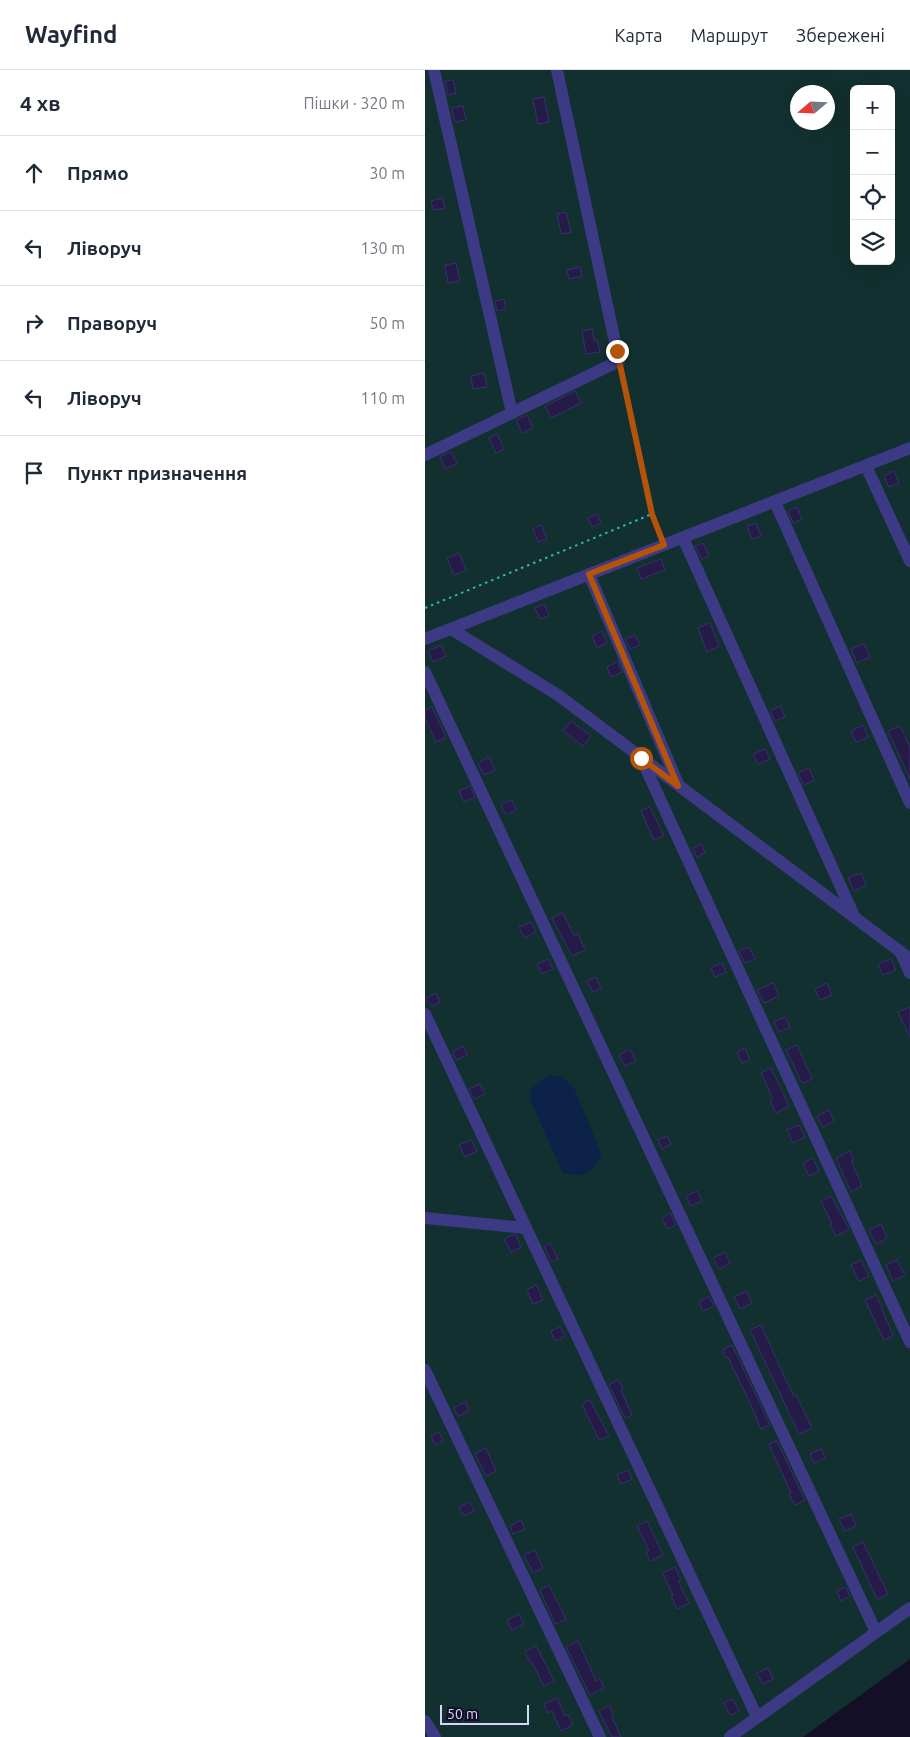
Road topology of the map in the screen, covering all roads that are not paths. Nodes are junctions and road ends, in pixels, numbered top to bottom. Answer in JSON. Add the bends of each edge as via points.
{"nodes":[{"id":1,"x":434,"y":70,"type":"edge"},
{"id":2,"x":557,"y":70,"type":"edge"},
{"id":3,"x":512,"y":413,"type":"junction"},
{"id":4,"x":910,"y":448,"type":"edge"},
{"id":5,"x":425,"y":455,"type":"edge"},
{"id":6,"x":866,"y":466,"type":"junction"},
{"id":7,"x":775,"y":502,"type":"junction"},
{"id":8,"x":683,"y":538,"type":"junction"},
{"id":9,"x":910,"y":561,"type":"edge"},
{"id":10,"x":589,"y":574,"type":"junction"},
{"id":11,"x":451,"y":629,"type":"junction"},
{"id":12,"x":425,"y":638,"type":"edge"},
{"id":13,"x":425,"y":672,"type":"edge"},
{"id":14,"x":641,"y":758,"type":"junction"},
{"id":15,"x":678,"y":786,"type":"junction"},
{"id":16,"x":910,"y":803,"type":"edge"},
{"id":17,"x":855,"y":918,"type":"junction"},
{"id":18,"x":905,"y":956,"type":"edge"},
{"id":19,"x":910,"y":973,"type":"edge"},
{"id":20,"x":425,"y":1014,"type":"edge"},
{"id":21,"x":425,"y":1218,"type":"edge"},
{"id":22,"x":525,"y":1228,"type":"junction"},
{"id":23,"x":910,"y":1342,"type":"edge"},
{"id":24,"x":425,"y":1370,"type":"edge"},
{"id":25,"x":910,"y":1608,"type":"edge"},
{"id":26,"x":876,"y":1632,"type":"junction"},
{"id":27,"x":757,"y":1717,"type":"junction"},
{"id":28,"x":425,"y":1721,"type":"edge"},
{"id":29,"x":435,"y":1737,"type":"edge"},
{"id":30,"x":600,"y":1737,"type":"edge"},
{"id":31,"x":730,"y":1737,"type":"edge"}],
"edges":[{"from":1,"to":3,"type":"street"},
{"from":2,"to":3,"type":"street","via":[[619,361]]},
{"from":3,"to":5,"type":"street"},
{"from":4,"to":6,"type":"street"},
{"from":6,"to":7,"type":"street"},
{"from":6,"to":9,"type":"street"},
{"from":7,"to":8,"type":"street"},
{"from":7,"to":16,"type":"street"},
{"from":8,"to":10,"type":"street"},
{"from":8,"to":17,"type":"street"},
{"from":10,"to":11,"type":"street"},
{"from":10,"to":15,"type":"street"},
{"from":11,"to":12,"type":"street"},
{"from":11,"to":14,"type":"street","via":[[557,695]]},
{"from":13,"to":26,"type":"street"},
{"from":14,"to":15,"type":"street"},
{"from":14,"to":23,"type":"street"},
{"from":15,"to":17,"type":"street"},
{"from":17,"to":18,"type":"street"},
{"from":18,"to":19,"type":"street"},
{"from":20,"to":22,"type":"street"},
{"from":21,"to":22,"type":"street"},
{"from":22,"to":27,"type":"street"},
{"from":24,"to":30,"type":"street"},
{"from":25,"to":26,"type":"street"},
{"from":26,"to":27,"type":"street"},
{"from":27,"to":31,"type":"street"},
{"from":28,"to":29,"type":"street"}]}
